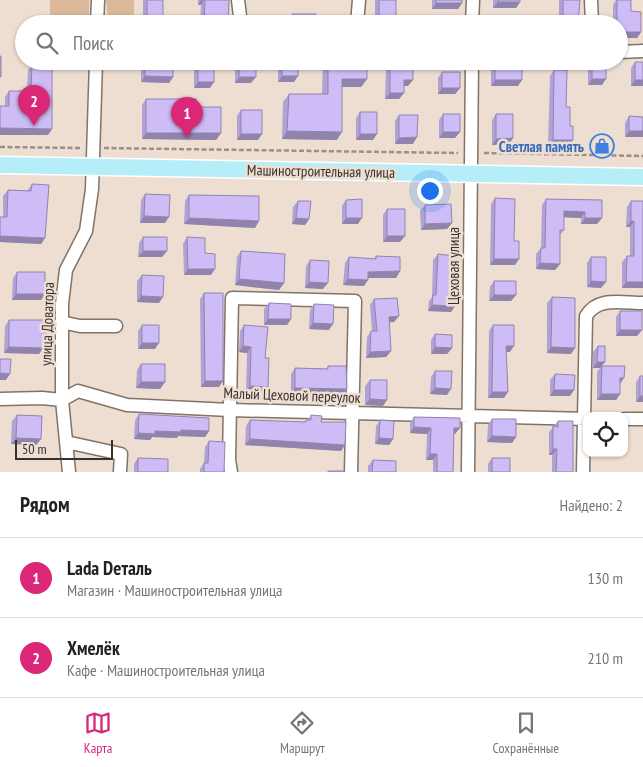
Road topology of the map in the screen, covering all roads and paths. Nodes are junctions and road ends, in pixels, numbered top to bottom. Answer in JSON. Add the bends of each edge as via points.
{"nodes":[{"id":1,"x":98,"y":0,"type":"edge"},
{"id":2,"x":238,"y":0,"type":"edge"},
{"id":3,"x":359,"y":0,"type":"edge"},
{"id":4,"x":473,"y":0,"type":"edge"},
{"id":5,"x":591,"y":0,"type":"edge"},
{"id":6,"x":97,"y":15,"type":"edge"},
{"id":7,"x":240,"y":15,"type":"edge"},
{"id":8,"x":358,"y":15,"type":"edge"},
{"id":9,"x":472,"y":15,"type":"edge"},
{"id":10,"x":592,"y":15,"type":"edge"},
{"id":11,"x":628,"y":52,"type":"edge"},
{"id":12,"x":643,"y":52,"type":"edge"},
{"id":13,"x":96,"y":70,"type":"edge"},
{"id":14,"x":472,"y":70,"type":"edge"},
{"id":15,"x":0,"y":147,"type":"edge"},
{"id":16,"x":94,"y":148,"type":"junction"},
{"id":17,"x":470,"y":153,"type":"junction"},
{"id":18,"x":643,"y":156,"type":"edge"},
{"id":19,"x":0,"y":165,"type":"edge"},
{"id":20,"x":94,"y":168,"type":"junction"},
{"id":21,"x":470,"y":174,"type":"junction"},
{"id":22,"x":643,"y":177,"type":"edge"},
{"id":23,"x":643,"y":303,"type":"edge"},
{"id":24,"x":61,"y":322,"type":"junction"},
{"id":25,"x":116,"y":326,"type":"dead end"},
{"id":26,"x":0,"y":399,"type":"edge"},
{"id":27,"x":62,"y":400,"type":"junction"},
{"id":28,"x":230,"y":410,"type":"junction"},
{"id":29,"x":586,"y":412,"type":"edge"},
{"id":30,"x":352,"y":413,"type":"junction"},
{"id":31,"x":468,"y":416,"type":"junction"},
{"id":32,"x":583,"y":419,"type":"edge"},
{"id":33,"x":628,"y":419,"type":"edge"},
{"id":34,"x":643,"y":419,"type":"edge"},
{"id":35,"x":66,"y":442,"type":"junction"},
{"id":36,"x":584,"y":457,"type":"edge"},
{"id":37,"x":69,"y":472,"type":"edge"},
{"id":38,"x":120,"y":472,"type":"edge"},
{"id":39,"x":231,"y":472,"type":"edge"},
{"id":40,"x":351,"y":472,"type":"edge"},
{"id":41,"x":468,"y":472,"type":"edge"},
{"id":42,"x":583,"y":472,"type":"edge"}],
"edges":[{"from":1,"to":6,"type":"street"},
{"from":2,"to":7,"type":"street"},
{"from":3,"to":8,"type":"street"},
{"from":4,"to":9,"type":"street"},
{"from":5,"to":10,"type":"street"},
{"from":11,"to":12,"type":"street"},
{"from":13,"to":16,"type":"street","name":"улица Доватора"},
{"from":14,"to":17,"type":"street","name":"Цеховая улица"},
{"from":15,"to":16,"type":"path"},
{"from":16,"to":17,"type":"path"},
{"from":16,"to":20,"type":"street","name":"улица Доватора"},
{"from":17,"to":18,"type":"path"},
{"from":17,"to":21,"type":"street","name":"Цеховая улица"},
{"from":19,"to":20,"type":"main road","name":"Машиностроительная улица"},
{"from":20,"to":21,"type":"main road","name":"Машиностроительная улица"},
{"from":20,"to":24,"type":"street","name":"улица Доватора","via":[[86,232],[66,270]]},
{"from":21,"to":22,"type":"main road","name":"Машиностроительная улица"},
{"from":21,"to":31,"type":"street","name":"Цеховая улица"},
{"from":23,"to":29,"type":"street","via":[[600,302],[586,316]]},
{"from":24,"to":25,"type":"street","via":[[80,326]]},
{"from":24,"to":27,"type":"street","name":"улица Доватора"},
{"from":26,"to":27,"type":"street","name":"Малый Цеховой переулок"},
{"from":27,"to":28,"type":"street","name":"Малый Цеховой переулок","via":[[78,391],[127,404]]},
{"from":27,"to":35,"type":"street","name":"улица Доватора"},
{"from":28,"to":30,"type":"street","name":"Малый Цеховой переулок"},
{"from":28,"to":30,"type":"street","via":[[232,298],[317,300],[355,301]]},
{"from":28,"to":39,"type":"street"},
{"from":30,"to":31,"type":"street","name":"Малый Цеховой переулок"},
{"from":30,"to":40,"type":"street"},
{"from":31,"to":32,"type":"street","name":"Малый Цеховой переулок"},
{"from":31,"to":41,"type":"street","name":"Цеховая улица"},
{"from":33,"to":34,"type":"street"},
{"from":35,"to":37,"type":"street","name":"улица Доватора"},
{"from":35,"to":38,"type":"street","via":[[121,454]]},
{"from":36,"to":42,"type":"street"}]}
